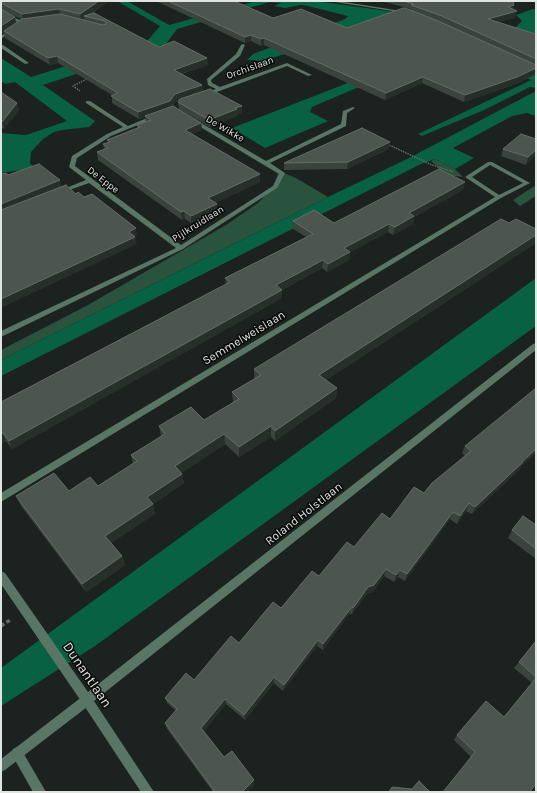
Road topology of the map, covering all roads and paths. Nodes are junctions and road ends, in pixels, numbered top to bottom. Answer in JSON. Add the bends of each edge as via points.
{"nodes":[{"id":1,"x":330,"y":1,"type":"edge"},
{"id":2,"x":1,"y":11,"type":"edge"},
{"id":3,"x":412,"y":14,"type":"edge"},
{"id":4,"x":30,"y":22,"type":"edge"},
{"id":5,"x":22,"y":23,"type":"junction"},
{"id":6,"x":1,"y":38,"type":"edge"},
{"id":7,"x":243,"y":45,"type":"edge"},
{"id":8,"x":1,"y":46,"type":"edge"},
{"id":9,"x":27,"y":63,"type":"dead end"},
{"id":10,"x":310,"y":75,"type":"dead end"},
{"id":11,"x":87,"y":79,"type":"edge"},
{"id":12,"x":219,"y":89,"type":"junction"},
{"id":13,"x":199,"y":97,"type":"edge"},
{"id":14,"x":88,"y":102,"type":"joint"},
{"id":15,"x":353,"y":108,"type":"dead end"},
{"id":16,"x":160,"y":114,"type":"edge"},
{"id":17,"x":187,"y":117,"type":"edge"},
{"id":18,"x":126,"y":127,"type":"junction"},
{"id":19,"x":387,"y":144,"type":"edge"},
{"id":20,"x":266,"y":163,"type":"junction"},
{"id":21,"x":468,"y":177,"type":"junction"},
{"id":22,"x":88,"y":181,"type":"junction"},
{"id":23,"x":52,"y":195,"type":"edge"},
{"id":24,"x":499,"y":197,"type":"junction"},
{"id":25,"x":181,"y":248,"type":"junction"},
{"id":26,"x":1,"y":334,"type":"edge"},
{"id":27,"x":536,"y":346,"type":"edge"},
{"id":28,"x":1,"y":498,"type":"edge"},
{"id":29,"x":1,"y":576,"type":"edge"},
{"id":30,"x":87,"y":700,"type":"junction"},
{"id":31,"x":17,"y":753,"type":"junction"},
{"id":32,"x":1,"y":766,"type":"edge"},
{"id":33,"x":40,"y":792,"type":"edge"},
{"id":34,"x":148,"y":792,"type":"edge"}],
"edges":[{"from":1,"to":3,"type":"street"},
{"from":2,"to":5,"type":"street"},
{"from":4,"to":5,"type":"street"},
{"from":5,"to":6,"type":"street"},
{"from":7,"to":12,"type":"street","name":"Orchislaan","via":[[238,55],[209,80],[210,84]]},
{"from":8,"to":9,"type":"street"},
{"from":10,"to":12,"type":"street","name":"Orchislaan","via":[[287,64]]},
{"from":11,"to":14,"type":"path","via":[[73,86],[88,96]]},
{"from":12,"to":13,"type":"street","name":"Orchislaan"},
{"from":14,"to":18,"type":"street"},
{"from":15,"to":20,"type":"street","via":[[345,112],[344,125]]},
{"from":16,"to":18,"type":"street"},
{"from":17,"to":20,"type":"street","name":"De Wikke"},
{"from":18,"to":22,"type":"street","name":"De Eppe","via":[[74,157],[72,167]]},
{"from":19,"to":21,"type":"path","via":[[432,165]]},
{"from":20,"to":25,"type":"street","name":"Pijlkruidlaan","via":[[282,173],[275,187]]},
{"from":21,"to":24,"type":"street"},
{"from":21,"to":24,"type":"street","name":"Semmelweislaan","via":[[490,163],[527,183]]},
{"from":22,"to":23,"type":"street"},
{"from":22,"to":25,"type":"street","name":"De Eppe"},
{"from":24,"to":28,"type":"street","name":"Semmelweislaan"},
{"from":25,"to":26,"type":"street","name":"Pijlkruidlaan"},
{"from":27,"to":30,"type":"street","name":"Roland Holstlaan"},
{"from":29,"to":30,"type":"street","name":"Dunantlaan"},
{"from":30,"to":31,"type":"street","name":"Roland Holstlaan"},
{"from":30,"to":34,"type":"street","name":"Dunantlaan"},
{"from":31,"to":32,"type":"street","name":"Roland Holstlaan"},
{"from":31,"to":33,"type":"street"}]}
